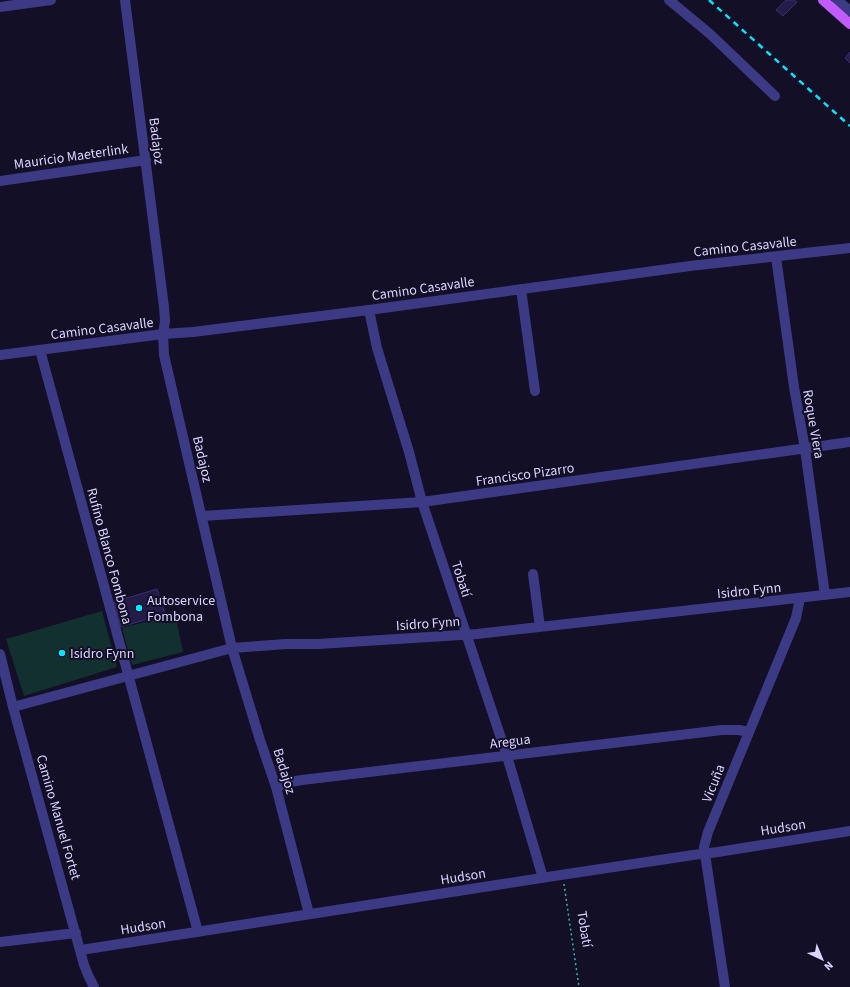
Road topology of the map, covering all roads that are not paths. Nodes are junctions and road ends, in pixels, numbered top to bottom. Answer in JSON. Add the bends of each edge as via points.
{"nodes":[{"id":1,"x":51,"y":0,"type":"edge"},
{"id":2,"x":126,"y":0,"type":"edge"},
{"id":3,"x":669,"y":0,"type":"edge"},
{"id":4,"x":822,"y":0,"type":"edge"},
{"id":5,"x":837,"y":0,"type":"edge"},
{"id":6,"x":0,"y":7,"type":"edge"},
{"id":7,"x":850,"y":11,"type":"edge"},
{"id":8,"x":850,"y":24,"type":"edge"},
{"id":9,"x":775,"y":96,"type":"dead end"},
{"id":10,"x":146,"y":160,"type":"junction"},
{"id":11,"x":0,"y":181,"type":"edge"},
{"id":12,"x":850,"y":248,"type":"edge"},
{"id":13,"x":776,"y":257,"type":"junction"},
{"id":14,"x":521,"y":289,"type":"junction"},
{"id":15,"x":369,"y":310,"type":"junction"},
{"id":16,"x":163,"y":334,"type":"junction"},
{"id":17,"x":40,"y":350,"type":"junction"},
{"id":18,"x":0,"y":355,"type":"edge"},
{"id":19,"x":535,"y":391,"type":"dead end"},
{"id":20,"x":850,"y":442,"type":"edge"},
{"id":21,"x":805,"y":448,"type":"junction"},
{"id":22,"x":422,"y":502,"type":"junction"},
{"id":23,"x":202,"y":516,"type":"junction"},
{"id":24,"x":533,"y":574,"type":"dead end"},
{"id":25,"x":825,"y":595,"type":"junction"},
{"id":26,"x":848,"y":595,"type":"edge"},
{"id":27,"x":800,"y":598,"type":"junction"},
{"id":28,"x":540,"y":627,"type":"junction"},
{"id":29,"x":466,"y":634,"type":"junction"},
{"id":30,"x":232,"y":648,"type":"junction"},
{"id":31,"x":0,"y":654,"type":"edge"},
{"id":32,"x":2,"y":668,"type":"edge"},
{"id":33,"x":128,"y":675,"type":"junction"},
{"id":34,"x":13,"y":707,"type":"junction"},
{"id":35,"x":749,"y":732,"type":"junction"},
{"id":36,"x":507,"y":756,"type":"junction"},
{"id":37,"x":276,"y":787,"type":"junction"},
{"id":38,"x":850,"y":831,"type":"edge"},
{"id":39,"x":705,"y":854,"type":"junction"},
{"id":40,"x":543,"y":878,"type":"junction"},
{"id":41,"x":308,"y":914,"type":"junction"},
{"id":42,"x":198,"y":932,"type":"junction"},
{"id":43,"x":76,"y":933,"type":"junction"},
{"id":44,"x":0,"y":942,"type":"edge"},
{"id":45,"x":81,"y":950,"type":"junction"},
{"id":46,"x":94,"y":987,"type":"edge"},
{"id":47,"x":725,"y":987,"type":"edge"}],
"edges":[{"from":1,"to":6,"type":"street"},
{"from":2,"to":10,"type":"street","name":"Badajoz"},
{"from":3,"to":9,"type":"street","via":[[710,34]]},
{"from":4,"to":8,"type":"main road"},
{"from":5,"to":7,"type":"street"},
{"from":10,"to":11,"type":"street","name":"Mauricio Maeterlink"},
{"from":10,"to":16,"type":"street","name":"Badajoz","via":[[164,307]]},
{"from":12,"to":13,"type":"street","name":"Camino Casavalle"},
{"from":13,"to":14,"type":"street","name":"Camino Casavalle"},
{"from":13,"to":21,"type":"street","name":"Roque Viera"},
{"from":14,"to":15,"type":"street","name":"Camino Casavalle"},
{"from":14,"to":19,"type":"street"},
{"from":15,"to":16,"type":"street","name":"Camino Casavalle"},
{"from":15,"to":22,"type":"street","name":"Tobatí","via":[[377,348]]},
{"from":16,"to":17,"type":"street","name":"Camino Casavalle"},
{"from":16,"to":23,"type":"street","name":"Badajoz","via":[[164,354]]},
{"from":17,"to":18,"type":"street","name":"Camino Casavalle"},
{"from":17,"to":33,"type":"street","name":"Rufino Blanco Fombona"},
{"from":20,"to":21,"type":"street","name":"Francisco Pizarro"},
{"from":21,"to":22,"type":"street","name":"Francisco Pizarro"},
{"from":21,"to":25,"type":"street","name":"Roque Viera"},
{"from":22,"to":23,"type":"street","name":"Francisco Pizarro"},
{"from":22,"to":29,"type":"street","name":"Tobatí"},
{"from":23,"to":30,"type":"street","name":"Badajoz"},
{"from":24,"to":28,"type":"street"},
{"from":25,"to":26,"type":"street","name":"Isidro Fynn"},
{"from":25,"to":27,"type":"street","name":"Isidro Fynn"},
{"from":27,"to":28,"type":"street","name":"Isidro Fynn"},
{"from":27,"to":35,"type":"street","name":"Vicuña","via":[[796,618]]},
{"from":28,"to":29,"type":"street","name":"Isidro Fynn"},
{"from":29,"to":30,"type":"street","name":"Isidro Fynn"},
{"from":29,"to":36,"type":"street","name":"Tobatí"},
{"from":30,"to":33,"type":"street","name":"Isidro Fynn"},
{"from":30,"to":37,"type":"street","name":"Badajoz"},
{"from":31,"to":32,"type":"street","name":"Camino Manuel Fortet"},
{"from":32,"to":34,"type":"street","name":"Camino Manuel Fortet"},
{"from":33,"to":34,"type":"street","name":"Isidro Fynn"},
{"from":33,"to":42,"type":"street","name":"Rufino Blanco Fombona"},
{"from":34,"to":43,"type":"street","name":"Camino Manuel Fortet"},
{"from":35,"to":36,"type":"street","name":"Aregua","via":[[722,730]]},
{"from":35,"to":39,"type":"street","name":"Vicuña","via":[[708,832]]},
{"from":36,"to":37,"type":"street","name":"Aregua","via":[[302,780]]},
{"from":36,"to":40,"type":"street","name":"Tobatí"},
{"from":37,"to":41,"type":"street","name":"Badajoz"},
{"from":38,"to":39,"type":"street","name":"Hudson"},
{"from":39,"to":40,"type":"street","name":"Hudson"},
{"from":39,"to":47,"type":"street","name":"Vicuña"},
{"from":40,"to":41,"type":"street","name":"Hudson"},
{"from":41,"to":42,"type":"street","name":"Hudson"},
{"from":42,"to":45,"type":"street","name":"Hudson"},
{"from":43,"to":44,"type":"street"},
{"from":43,"to":45,"type":"street","name":"Camino Manuel Fortet"},
{"from":45,"to":46,"type":"street","name":"Camino Manuel Fortet"}]}
